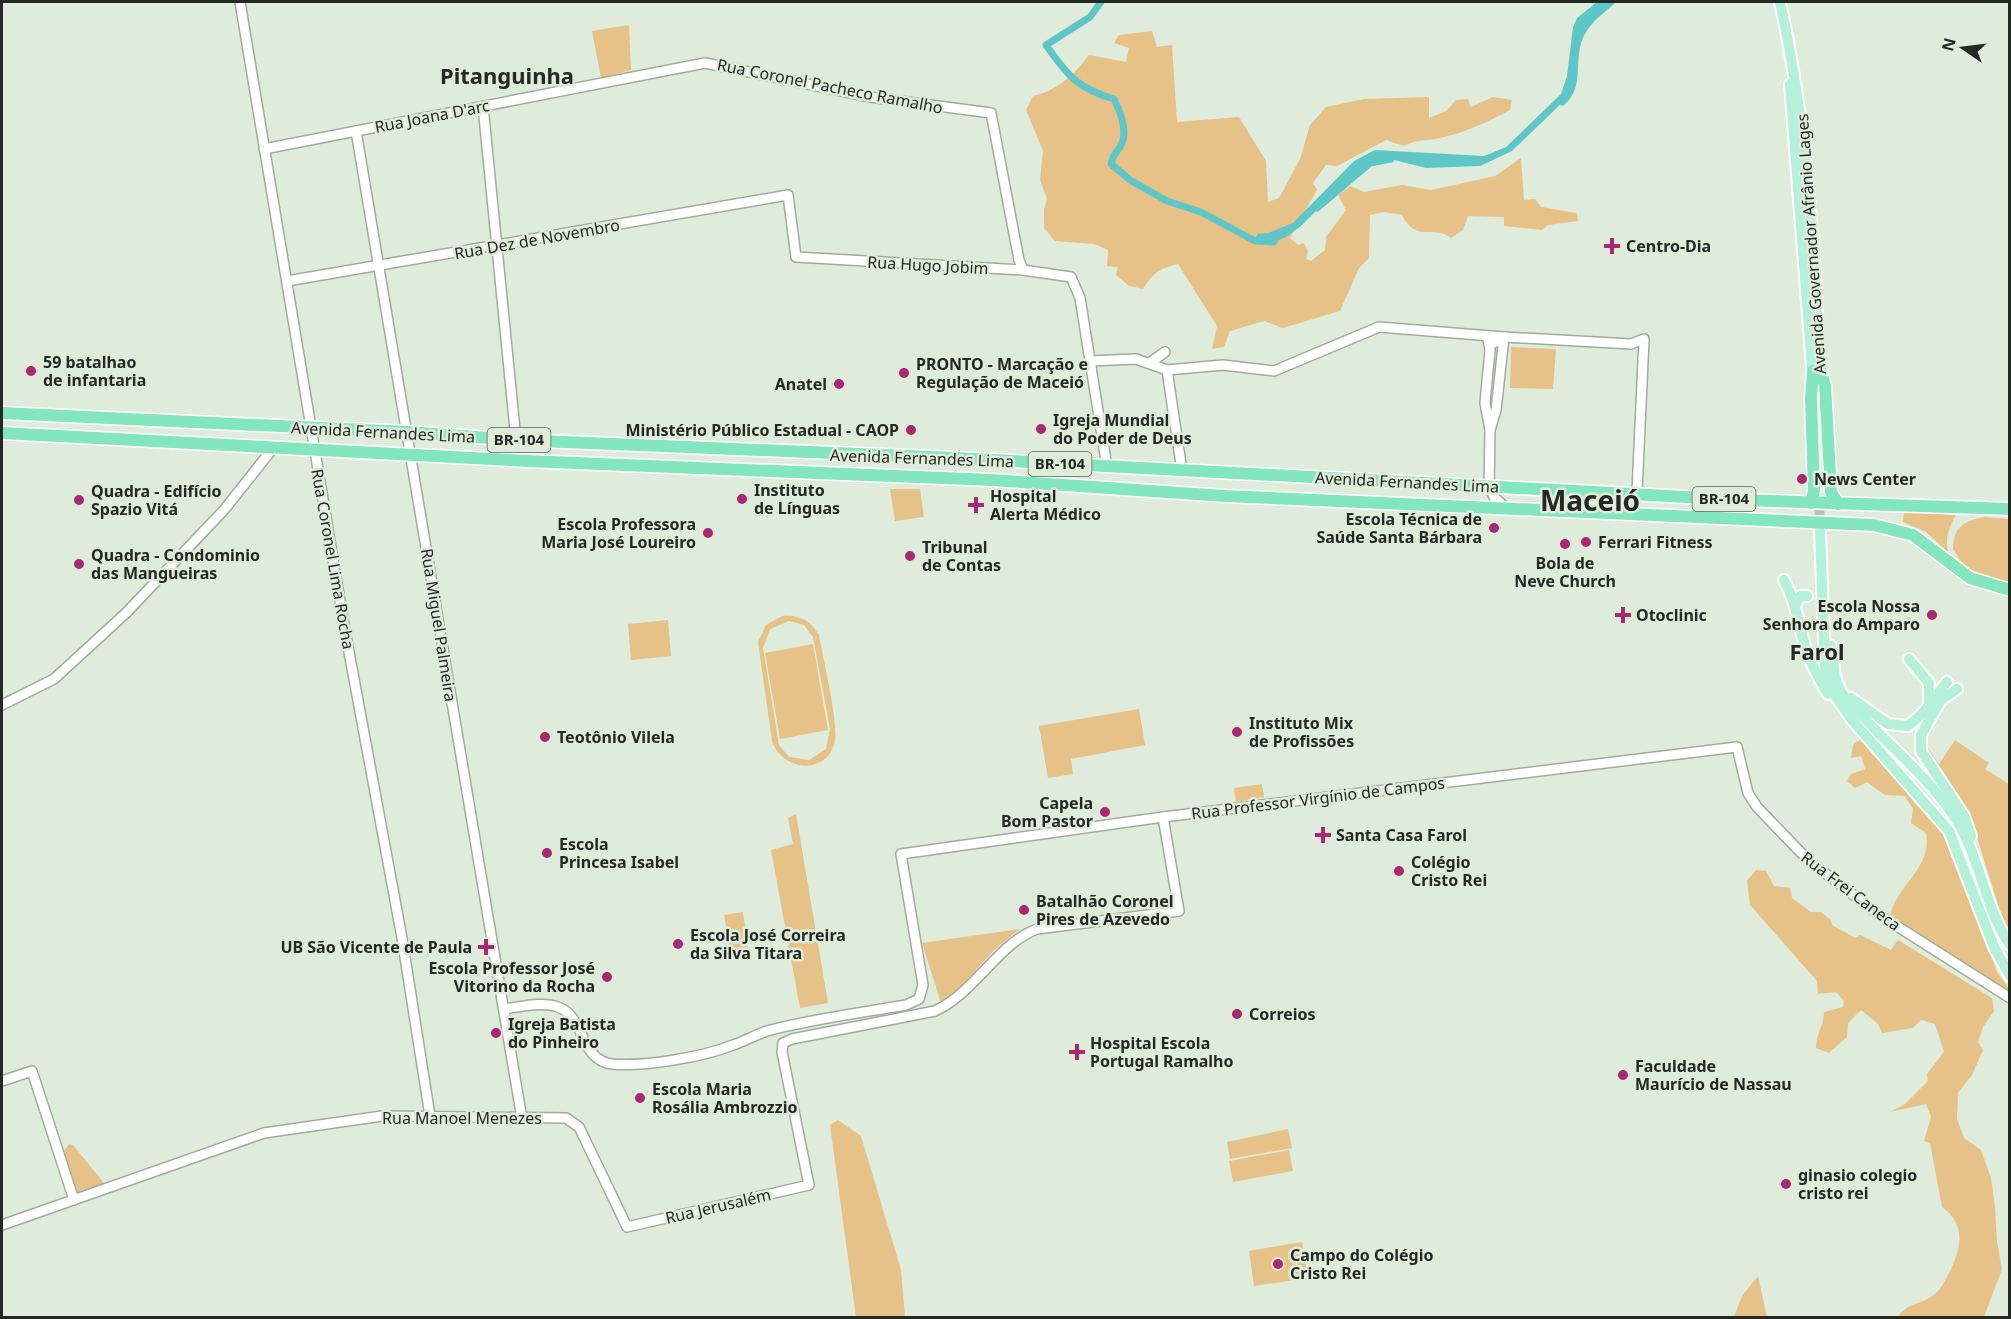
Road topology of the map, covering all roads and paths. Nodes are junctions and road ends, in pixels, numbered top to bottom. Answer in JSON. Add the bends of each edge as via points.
{"nodes":[{"id":1,"x":240,"y":2,"type":"edge"},
{"id":2,"x":1775,"y":2,"type":"edge"},
{"id":3,"x":1780,"y":2,"type":"edge"},
{"id":4,"x":705,"y":63,"type":"joint"},
{"id":5,"x":483,"y":106,"type":"junction"},
{"id":6,"x":356,"y":131,"type":"junction"},
{"id":7,"x":264,"y":148,"type":"junction"},
{"id":8,"x":499,"y":246,"type":"junction"},
{"id":9,"x":796,"y":257,"type":"joint"},
{"id":10,"x":1804,"y":260,"type":"junction"},
{"id":11,"x":378,"y":265,"type":"junction"},
{"id":12,"x":1018,"y":270,"type":"junction"},
{"id":13,"x":1815,"y":280,"type":"junction"},
{"id":14,"x":287,"y":281,"type":"junction"},
{"id":15,"x":1484,"y":335,"type":"junction"},
{"id":16,"x":1504,"y":337,"type":"junction"},
{"id":17,"x":1631,"y":344,"type":"junction"},
{"id":18,"x":1490,"y":345,"type":"junction"},
{"id":19,"x":1643,"y":351,"type":"junction"},
{"id":20,"x":1166,"y":352,"type":"dead end"},
{"id":21,"x":1090,"y":361,"type":"junction"},
{"id":22,"x":1151,"y":363,"type":"junction"},
{"id":23,"x":1167,"y":370,"type":"junction"},
{"id":24,"x":1816,"y":370,"type":"junction"},
{"id":25,"x":2,"y":413,"type":"edge"},
{"id":26,"x":108,"y":420,"type":"junction"},
{"id":27,"x":312,"y":428,"type":"junction"},
{"id":28,"x":1490,"y":430,"type":"junction"},
{"id":29,"x":407,"y":432,"type":"junction"},
{"id":30,"x":2,"y":433,"type":"edge"},
{"id":31,"x":88,"y":437,"type":"junction"},
{"id":32,"x":129,"y":439,"type":"junction"},
{"id":33,"x":516,"y":440,"type":"junction"},
{"id":34,"x":274,"y":447,"type":"junction"},
{"id":35,"x":315,"y":449,"type":"junction"},
{"id":36,"x":411,"y":454,"type":"junction"},
{"id":37,"x":1107,"y":467,"type":"junction"},
{"id":38,"x":1182,"y":471,"type":"junction"},
{"id":39,"x":1489,"y":486,"type":"junction"},
{"id":40,"x":1822,"y":488,"type":"tunnel mouth"},
{"id":41,"x":1637,"y":492,"type":"junction"},
{"id":42,"x":1811,"y":502,"type":"junction"},
{"id":43,"x":1838,"y":504,"type":"junction"},
{"id":44,"x":1505,"y":507,"type":"junction"},
{"id":45,"x":2010,"y":509,"type":"edge"},
{"id":46,"x":1784,"y":580,"type":"dead end"},
{"id":47,"x":2010,"y":590,"type":"edge"},
{"id":48,"x":1807,"y":596,"type":"dead end"},
{"id":49,"x":1796,"y":604,"type":"junction"},
{"id":50,"x":1909,"y":659,"type":"dead end"},
{"id":51,"x":1947,"y":682,"type":"dead end"},
{"id":52,"x":1957,"y":689,"type":"dead end"},
{"id":53,"x":1841,"y":692,"type":"junction"},
{"id":54,"x":1929,"y":704,"type":"junction"},
{"id":55,"x":2,"y":705,"type":"edge"},
{"id":56,"x":1852,"y":721,"type":"junction"},
{"id":57,"x":1737,"y":747,"type":"joint"},
{"id":58,"x":1163,"y":818,"type":"junction"},
{"id":59,"x":1978,"y":868,"type":"junction"},
{"id":60,"x":2010,"y":945,"type":"edge"},
{"id":61,"x":2010,"y":976,"type":"edge"},
{"id":62,"x":2010,"y":998,"type":"edge"},
{"id":63,"x":504,"y":1009,"type":"junction"},
{"id":64,"x":2,"y":1081,"type":"edge"},
{"id":65,"x":430,"y":1116,"type":"junction"},
{"id":66,"x":522,"y":1119,"type":"junction"},
{"id":67,"x":74,"y":1200,"type":"junction"},
{"id":68,"x":2,"y":1225,"type":"edge"},
{"id":69,"x":627,"y":1227,"type":"joint"}],
"edges":[{"from":1,"to":7,"type":"street","name":"Rua Coronel Lima Rocha"},
{"from":2,"to":10,"type":"main road","name":"Avenida Governador Afrânio Lages","via":[[1793,105]]},
{"from":3,"to":13,"type":"main road","name":"Avenida Governador Afrânio Lages","via":[[1801,104]]},
{"from":4,"to":5,"type":"street","name":"Rua Joana D'arc"},
{"from":4,"to":12,"type":"street","name":"Rua Coronel Pacheco Ramalho","via":[[927,107],[991,113]]},
{"from":5,"to":6,"type":"street","name":"Rua Joana D'arc"},
{"from":5,"to":8,"type":"street"},
{"from":6,"to":7,"type":"street","name":"Rua Joana D'arc"},
{"from":6,"to":11,"type":"street","name":"Rua Miguel Palmeira"},
{"from":7,"to":14,"type":"street","name":"Rua Coronel Lima Rocha"},
{"from":8,"to":9,"type":"street","name":"Rua Dez de Novembro","via":[[788,195]]},
{"from":8,"to":11,"type":"street","name":"Rua Dez de Novembro"},
{"from":8,"to":33,"type":"street"},
{"from":9,"to":12,"type":"street","name":"Rua Hugo Jobim"},
{"from":10,"to":13,"type":"main road"},
{"from":10,"to":24,"type":"main road","name":"Avenida Governador Afrânio Lages"},
{"from":11,"to":14,"type":"street","name":"Rua Dez de Novembro"},
{"from":11,"to":29,"type":"street","name":"Rua Miguel Palmeira"},
{"from":12,"to":21,"type":"street","name":"Rua Hugo Jobim","via":[[1071,277],[1077,286]]},
{"from":13,"to":24,"type":"main road","name":"Avenida Governador Afrânio Lages"},
{"from":14,"to":27,"type":"street","name":"Rua Coronel Lima Rocha"},
{"from":15,"to":16,"type":"street"},
{"from":15,"to":18,"type":"street"},
{"from":15,"to":23,"type":"street","via":[[1378,327],[1281,369],[1266,371],[1223,365]]},
{"from":16,"to":17,"type":"street"},
{"from":16,"to":18,"type":"street"},
{"from":16,"to":28,"type":"street"},
{"from":17,"to":19,"type":"street"},
{"from":17,"to":19,"type":"street","via":[[1644,339]]},
{"from":18,"to":28,"type":"street","via":[[1485,403]]},
{"from":19,"to":41,"type":"street"},
{"from":20,"to":22,"type":"street"},
{"from":21,"to":22,"type":"street","via":[[1130,359]]},
{"from":21,"to":37,"type":"street"},
{"from":22,"to":23,"type":"street"},
{"from":23,"to":38,"type":"street"},
{"from":24,"to":40,"type":"main road","name":"Avenida Governador Afrânio Lages"},
{"from":24,"to":42,"type":"highway","via":[[1810,398],[1814,494]]},
{"from":24,"to":43,"type":"highway","via":[[1825,385],[1831,492]]},
{"from":25,"to":26,"type":"highway","name":"Avenida Fernandes Lima","number":"BR-104"},
{"from":26,"to":27,"type":"highway","name":"Avenida Fernandes Lima","number":"BR-104"},
{"from":26,"to":31,"type":"highway"},
{"from":26,"to":32,"type":"highway"},
{"from":27,"to":29,"type":"highway","name":"Avenida Fernandes Lima","number":"BR-104"},
{"from":27,"to":35,"type":"street","name":"Rua Coronel Lima Rocha"},
{"from":28,"to":39,"type":"street"},
{"from":29,"to":33,"type":"highway","name":"Avenida Fernandes Lima","number":"BR-104"},
{"from":29,"to":36,"type":"street","name":"Rua Miguel Palmeira"},
{"from":30,"to":31,"type":"highway","name":"Avenida Fernandes Lima","number":"BR-104"},
{"from":31,"to":32,"type":"highway","name":"Avenida Fernandes Lima","number":"BR-104"},
{"from":32,"to":34,"type":"highway","name":"Avenida Fernandes Lima","number":"BR-104"},
{"from":33,"to":37,"type":"highway","name":"Avenida Fernandes Lima","number":"BR-104"},
{"from":34,"to":35,"type":"highway","name":"Avenida Fernandes Lima","number":"BR-104"},
{"from":34,"to":55,"type":"street","via":[[224,510],[140,600],[54,679]]},
{"from":35,"to":36,"type":"highway","name":"Avenida Fernandes Lima","number":"BR-104"},
{"from":35,"to":65,"type":"street","name":"Rua Coronel Lima Rocha"},
{"from":36,"to":44,"type":"highway","name":"Avenida Fernandes Lima","number":"BR-104"},
{"from":36,"to":63,"type":"street","name":"Rua Miguel Palmeira"},
{"from":37,"to":38,"type":"highway","name":"Avenida Fernandes Lima","number":"BR-104"},
{"from":38,"to":39,"type":"highway","name":"Avenida Fernandes Lima","number":"BR-104"},
{"from":39,"to":41,"type":"highway","name":"Avenida Fernandes Lima","number":"BR-104"},
{"from":39,"to":44,"type":"street"},
{"from":41,"to":42,"type":"highway","name":"Avenida Fernandes Lima","number":"BR-104"},
{"from":42,"to":43,"type":"highway","name":"Avenida Fernandes Lima","number":"BR-104"},
{"from":43,"to":45,"type":"highway","name":"Avenida Fernandes Lima","number":"BR-104"},
{"from":44,"to":47,"type":"highway","name":"Avenida Fernandes Lima","number":"BR-104","via":[[1874,525],[1913,535],[1970,578]]},
{"from":46,"to":49,"type":"main road"},
{"from":48,"to":49,"type":"main road","via":[[1800,596]]},
{"from":49,"to":56,"type":"main road","via":[[1814,669],[1830,697]]},
{"from":50,"to":54,"type":"main road","via":[[1929,682]]},
{"from":51,"to":54,"type":"main road"},
{"from":52,"to":59,"type":"main road","via":[[1941,700],[1927,724],[1921,735],[1921,751],[1964,816]]},
{"from":53,"to":54,"type":"main road","via":[[1888,724],[1901,727],[1915,723]]},
{"from":53,"to":56,"type":"main road","via":[[1832,662],[1823,530],[1825,668],[1832,690]]},
{"from":53,"to":59,"type":"main road","via":[[1950,810]]},
{"from":56,"to":61,"type":"main road","via":[[1949,831],[1994,947]]},
{"from":57,"to":58,"type":"street","name":"Rua Professor Virgínio de Campos"},
{"from":57,"to":62,"type":"street","name":"Rua Frei Caneca","via":[[1748,793],[1808,860],[1878,915]]},
{"from":58,"to":63,"type":"street","name":"Rua Professor Virgínio de Campos","via":[[901,854],[923,985],[920,999],[906,1005],[770,1030],[732,1046],[684,1058],[610,1064],[588,1049],[572,1017],[561,1008],[536,1005]]},
{"from":58,"to":69,"type":"street","name":"Rua Jerusalém","via":[[1179,911],[1037,929],[961,996],[931,1011],[783,1043],[808,1185]]},
{"from":59,"to":60,"type":"main road"},
{"from":63,"to":66,"type":"street","name":"Rua Miguel Palmeira"},
{"from":64,"to":67,"type":"street","via":[[32,1071]]},
{"from":65,"to":66,"type":"street","name":"Rua Manoel Menezes"},
{"from":65,"to":67,"type":"street","name":"Rua Manoel Menezes","via":[[382,1116],[264,1133]]},
{"from":66,"to":69,"type":"street","name":"Rua Manoel Menezes","via":[[556,1117],[571,1120],[579,1127]]},
{"from":67,"to":68,"type":"street","name":"Rua Manoel Menezes"}]}
